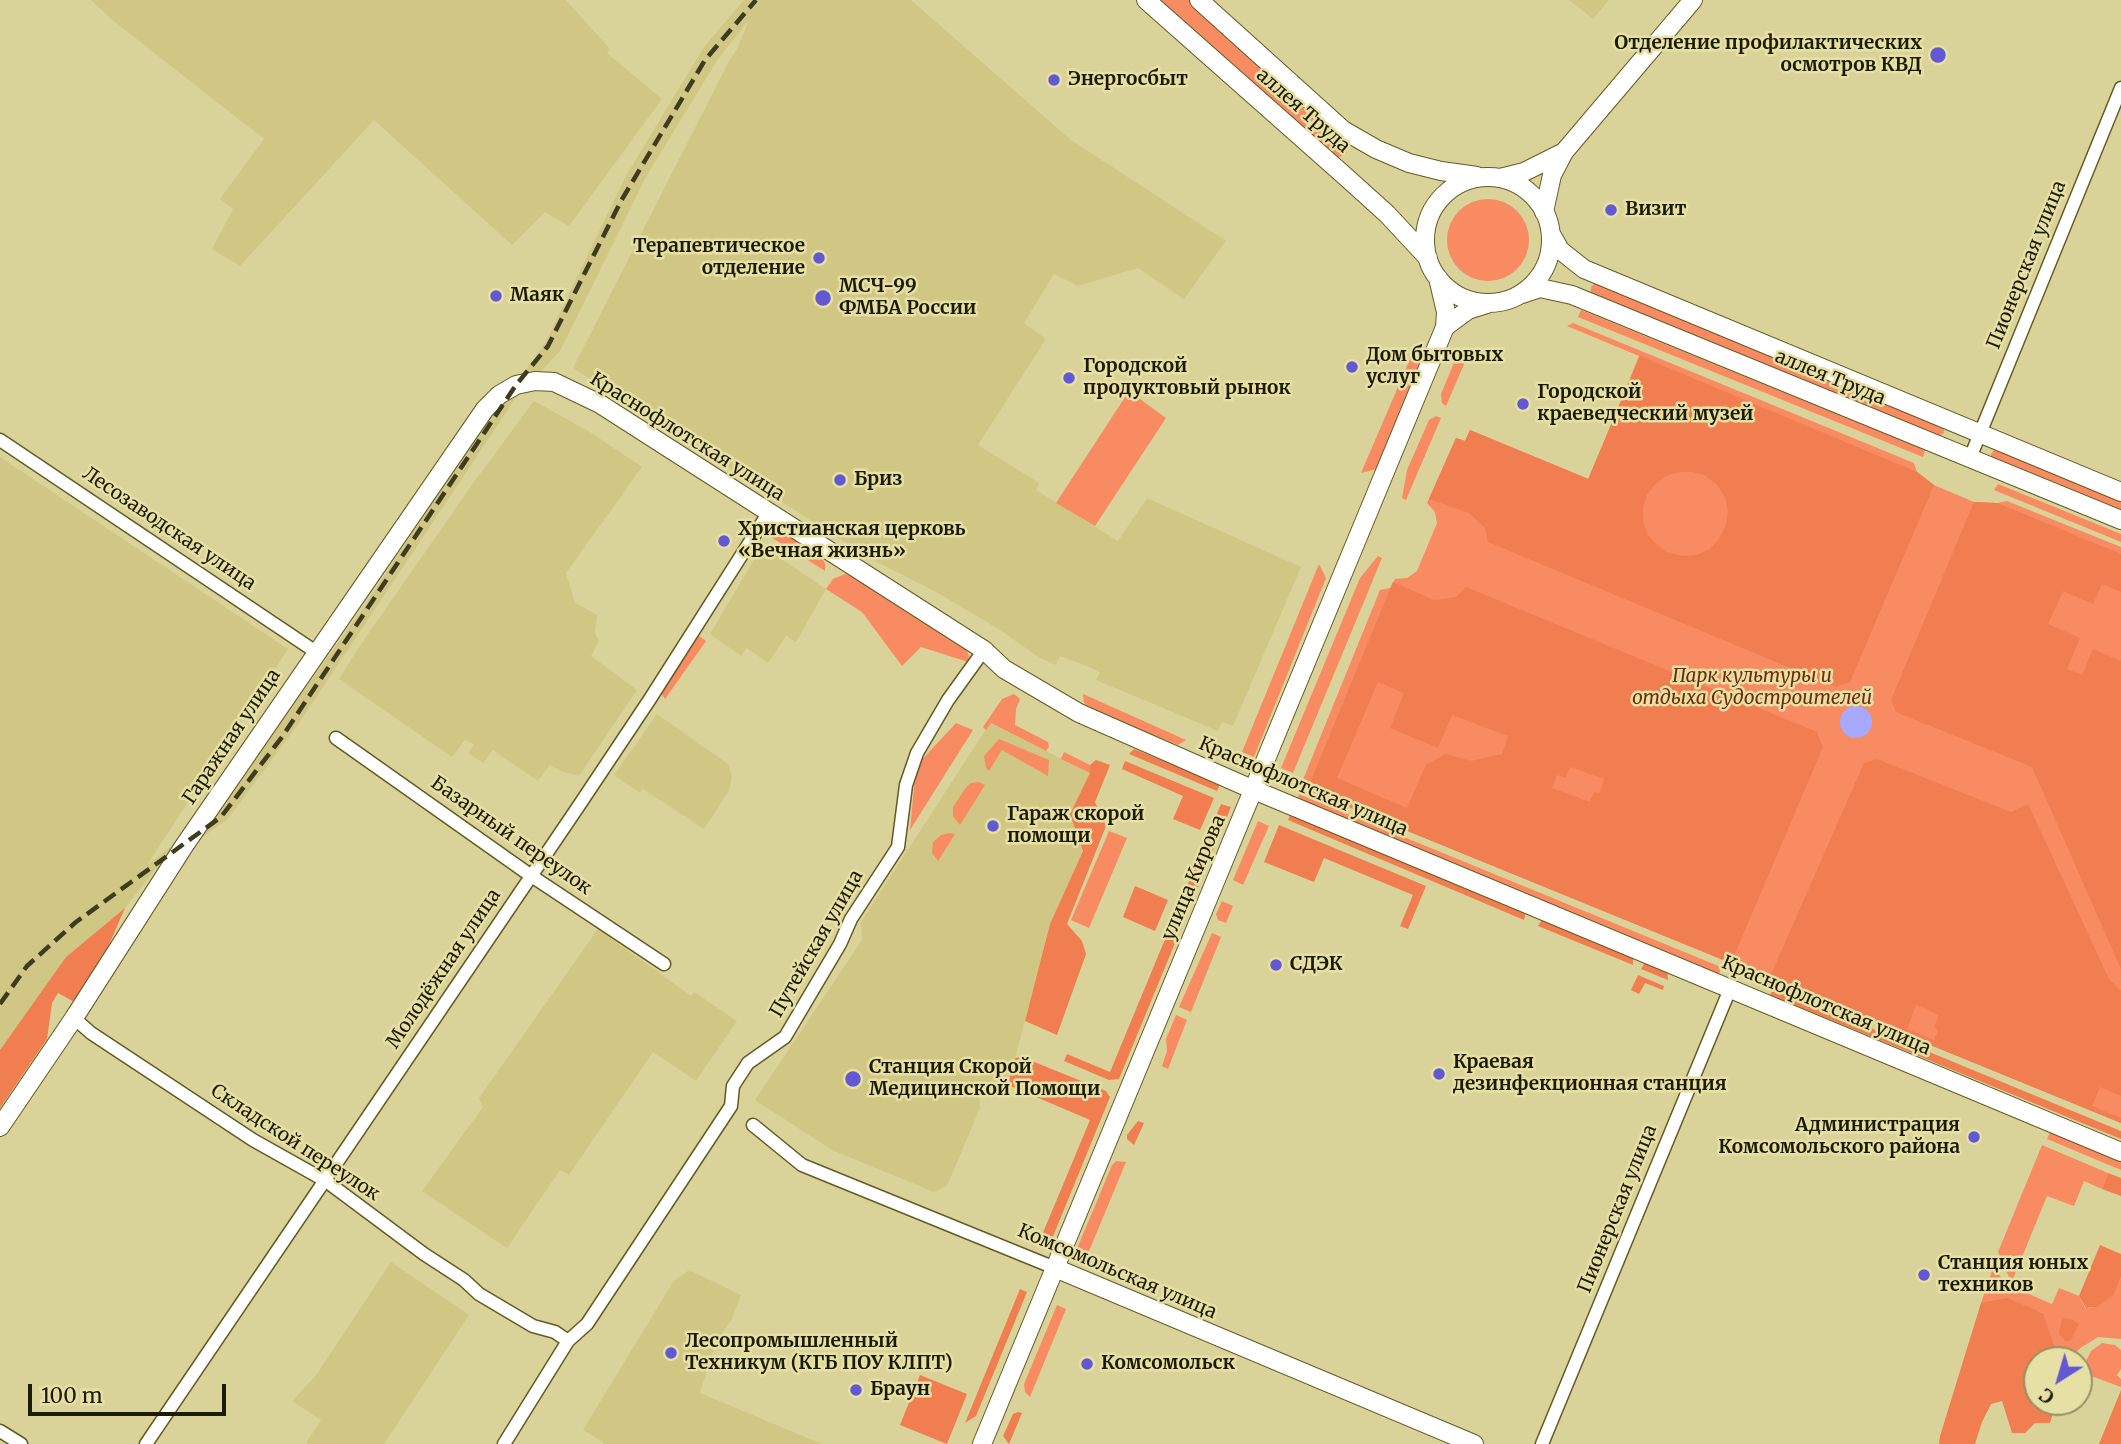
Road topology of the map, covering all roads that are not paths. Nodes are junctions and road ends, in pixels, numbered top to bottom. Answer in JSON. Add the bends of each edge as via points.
{"nodes":[{"id":1,"x":1146,"y":0,"type":"edge"},
{"id":2,"x":1199,"y":0,"type":"edge"},
{"id":3,"x":1693,"y":0,"type":"edge"},
{"id":4,"x":2121,"y":88,"type":"edge"},
{"id":5,"x":1564,"y":152,"type":"junction"},
{"id":6,"x":1494,"y":178,"type":"junction"},
{"id":7,"x":1544,"y":212,"type":"junction"},
{"id":8,"x":1551,"y":234,"type":"junction"},
{"id":9,"x":1428,"y":258,"type":"junction"},
{"id":10,"x":1438,"y":278,"type":"junction"},
{"id":11,"x":1522,"y":294,"type":"junction"},
{"id":12,"x":1489,"y":303,"type":"junction"},
{"id":13,"x":1446,"y":327,"type":"junction"},
{"id":14,"x":516,"y":386,"type":"joint"},
{"id":15,"x":1980,"y":434,"type":"junction"},
{"id":16,"x":0,"y":440,"type":"edge"},
{"id":17,"x":1970,"y":458,"type":"junction"},
{"id":18,"x":2121,"y":492,"type":"edge"},
{"id":19,"x":769,"y":512,"type":"junction"},
{"id":20,"x":2121,"y":520,"type":"edge"},
{"id":21,"x":984,"y":650,"type":"junction"},
{"id":22,"x":316,"y":652,"type":"junction"},
{"id":23,"x":336,"y":738,"type":"dead end"},
{"id":24,"x":1254,"y":790,"type":"junction"},
{"id":25,"x":530,"y":875,"type":"junction"},
{"id":26,"x":664,"y":964,"type":"dead end"},
{"id":27,"x":1730,"y":989,"type":"junction"},
{"id":28,"x":74,"y":1018,"type":"junction"},
{"id":29,"x":753,"y":1125,"type":"dead end"},
{"id":30,"x":0,"y":1127,"type":"edge"},
{"id":31,"x":2121,"y":1152,"type":"edge"},
{"id":32,"x":326,"y":1181,"type":"junction"},
{"id":33,"x":1055,"y":1268,"type":"junction"},
{"id":34,"x":568,"y":1340,"type":"junction"},
{"id":35,"x":0,"y":1431,"type":"edge"},
{"id":36,"x":21,"y":1444,"type":"edge"},
{"id":37,"x":146,"y":1444,"type":"edge"},
{"id":38,"x":505,"y":1444,"type":"edge"},
{"id":39,"x":982,"y":1444,"type":"edge"},
{"id":40,"x":1474,"y":1444,"type":"edge"},
{"id":41,"x":1542,"y":1444,"type":"edge"}],
"edges":[{"from":1,"to":9,"type":"street","name":"аллея Труда","via":[[1387,214]]},
{"from":2,"to":6,"type":"street","name":"аллея Труда","via":[[1343,130],[1409,163]]},
{"from":3,"to":5,"type":"street"},
{"from":4,"to":15,"type":"street","name":"Пионерская улица"},
{"from":5,"to":6,"type":"street","via":[[1524,172]]},
{"from":5,"to":7,"type":"street","via":[[1552,175]]},
{"from":6,"to":7,"type":"street","via":[[1521,187]]},
{"from":6,"to":9,"type":"street","via":[[1465,182],[1445,194],[1427,223]]},
{"from":7,"to":8,"type":"street"},
{"from":8,"to":11,"type":"street","via":[[1545,268]]},
{"from":8,"to":15,"type":"street","name":"аллея Труда","via":[[1560,250],[1584,269]]},
{"from":9,"to":10,"type":"street"},
{"from":10,"to":12,"type":"street","via":[[1455,294]]},
{"from":10,"to":13,"type":"street"},
{"from":11,"to":12,"type":"street"},
{"from":11,"to":17,"type":"street","name":"аллея Труда","via":[[1540,288],[1572,295]]},
{"from":12,"to":13,"type":"street","via":[[1468,310]]},
{"from":13,"to":24,"type":"street","name":"улица Кирова"},
{"from":14,"to":19,"type":"street","name":"Краснофлотская улица","via":[[554,382],[600,404]]},
{"from":14,"to":22,"type":"street","name":"Гаражная улица","via":[[485,409]]},
{"from":15,"to":17,"type":"street","name":"Пионерская улица"},
{"from":15,"to":18,"type":"street","name":"аллея Труда"},
{"from":16,"to":22,"type":"street","name":"Лесозаводская улица"},
{"from":17,"to":20,"type":"street","name":"аллея Труда"},
{"from":19,"to":21,"type":"street","name":"Краснофлотская улица"},
{"from":19,"to":25,"type":"street","name":"Молодёжная улица"},
{"from":21,"to":24,"type":"street","name":"Краснофлотская улица","via":[[1004,669],[1079,713]]},
{"from":21,"to":34,"type":"street","name":"Путейская улица","via":[[917,753],[906,785],[898,846],[785,1037],[748,1063],[733,1086],[731,1106],[587,1324]]},
{"from":22,"to":28,"type":"street","name":"Гаражная улица"},
{"from":23,"to":25,"type":"street","name":"Базарный переулок"},
{"from":24,"to":27,"type":"street","name":"Краснофлотская улица"},
{"from":24,"to":33,"type":"street","name":"улица Кирова"},
{"from":25,"to":26,"type":"street","name":"Базарный переулок"},
{"from":25,"to":32,"type":"street","name":"Молодёжная улица"},
{"from":27,"to":31,"type":"street","name":"Краснофлотская улица"},
{"from":27,"to":41,"type":"street","name":"Пионерская улица"},
{"from":28,"to":30,"type":"street","name":"Гаражная улица"},
{"from":28,"to":32,"type":"street","name":"Складской переулок","via":[[253,1140]]},
{"from":29,"to":33,"type":"street","name":"Комсомольская улица","via":[[802,1165]]},
{"from":32,"to":34,"type":"street","name":"Складской переулок","via":[[479,1294],[533,1326]]},
{"from":32,"to":37,"type":"street","name":"Молодёжная улица"},
{"from":33,"to":39,"type":"street","name":"улица Кирова"},
{"from":33,"to":40,"type":"street","name":"Комсомольская улица"},
{"from":34,"to":38,"type":"street","name":"Путейская улица"},
{"from":35,"to":36,"type":"street"}]}
